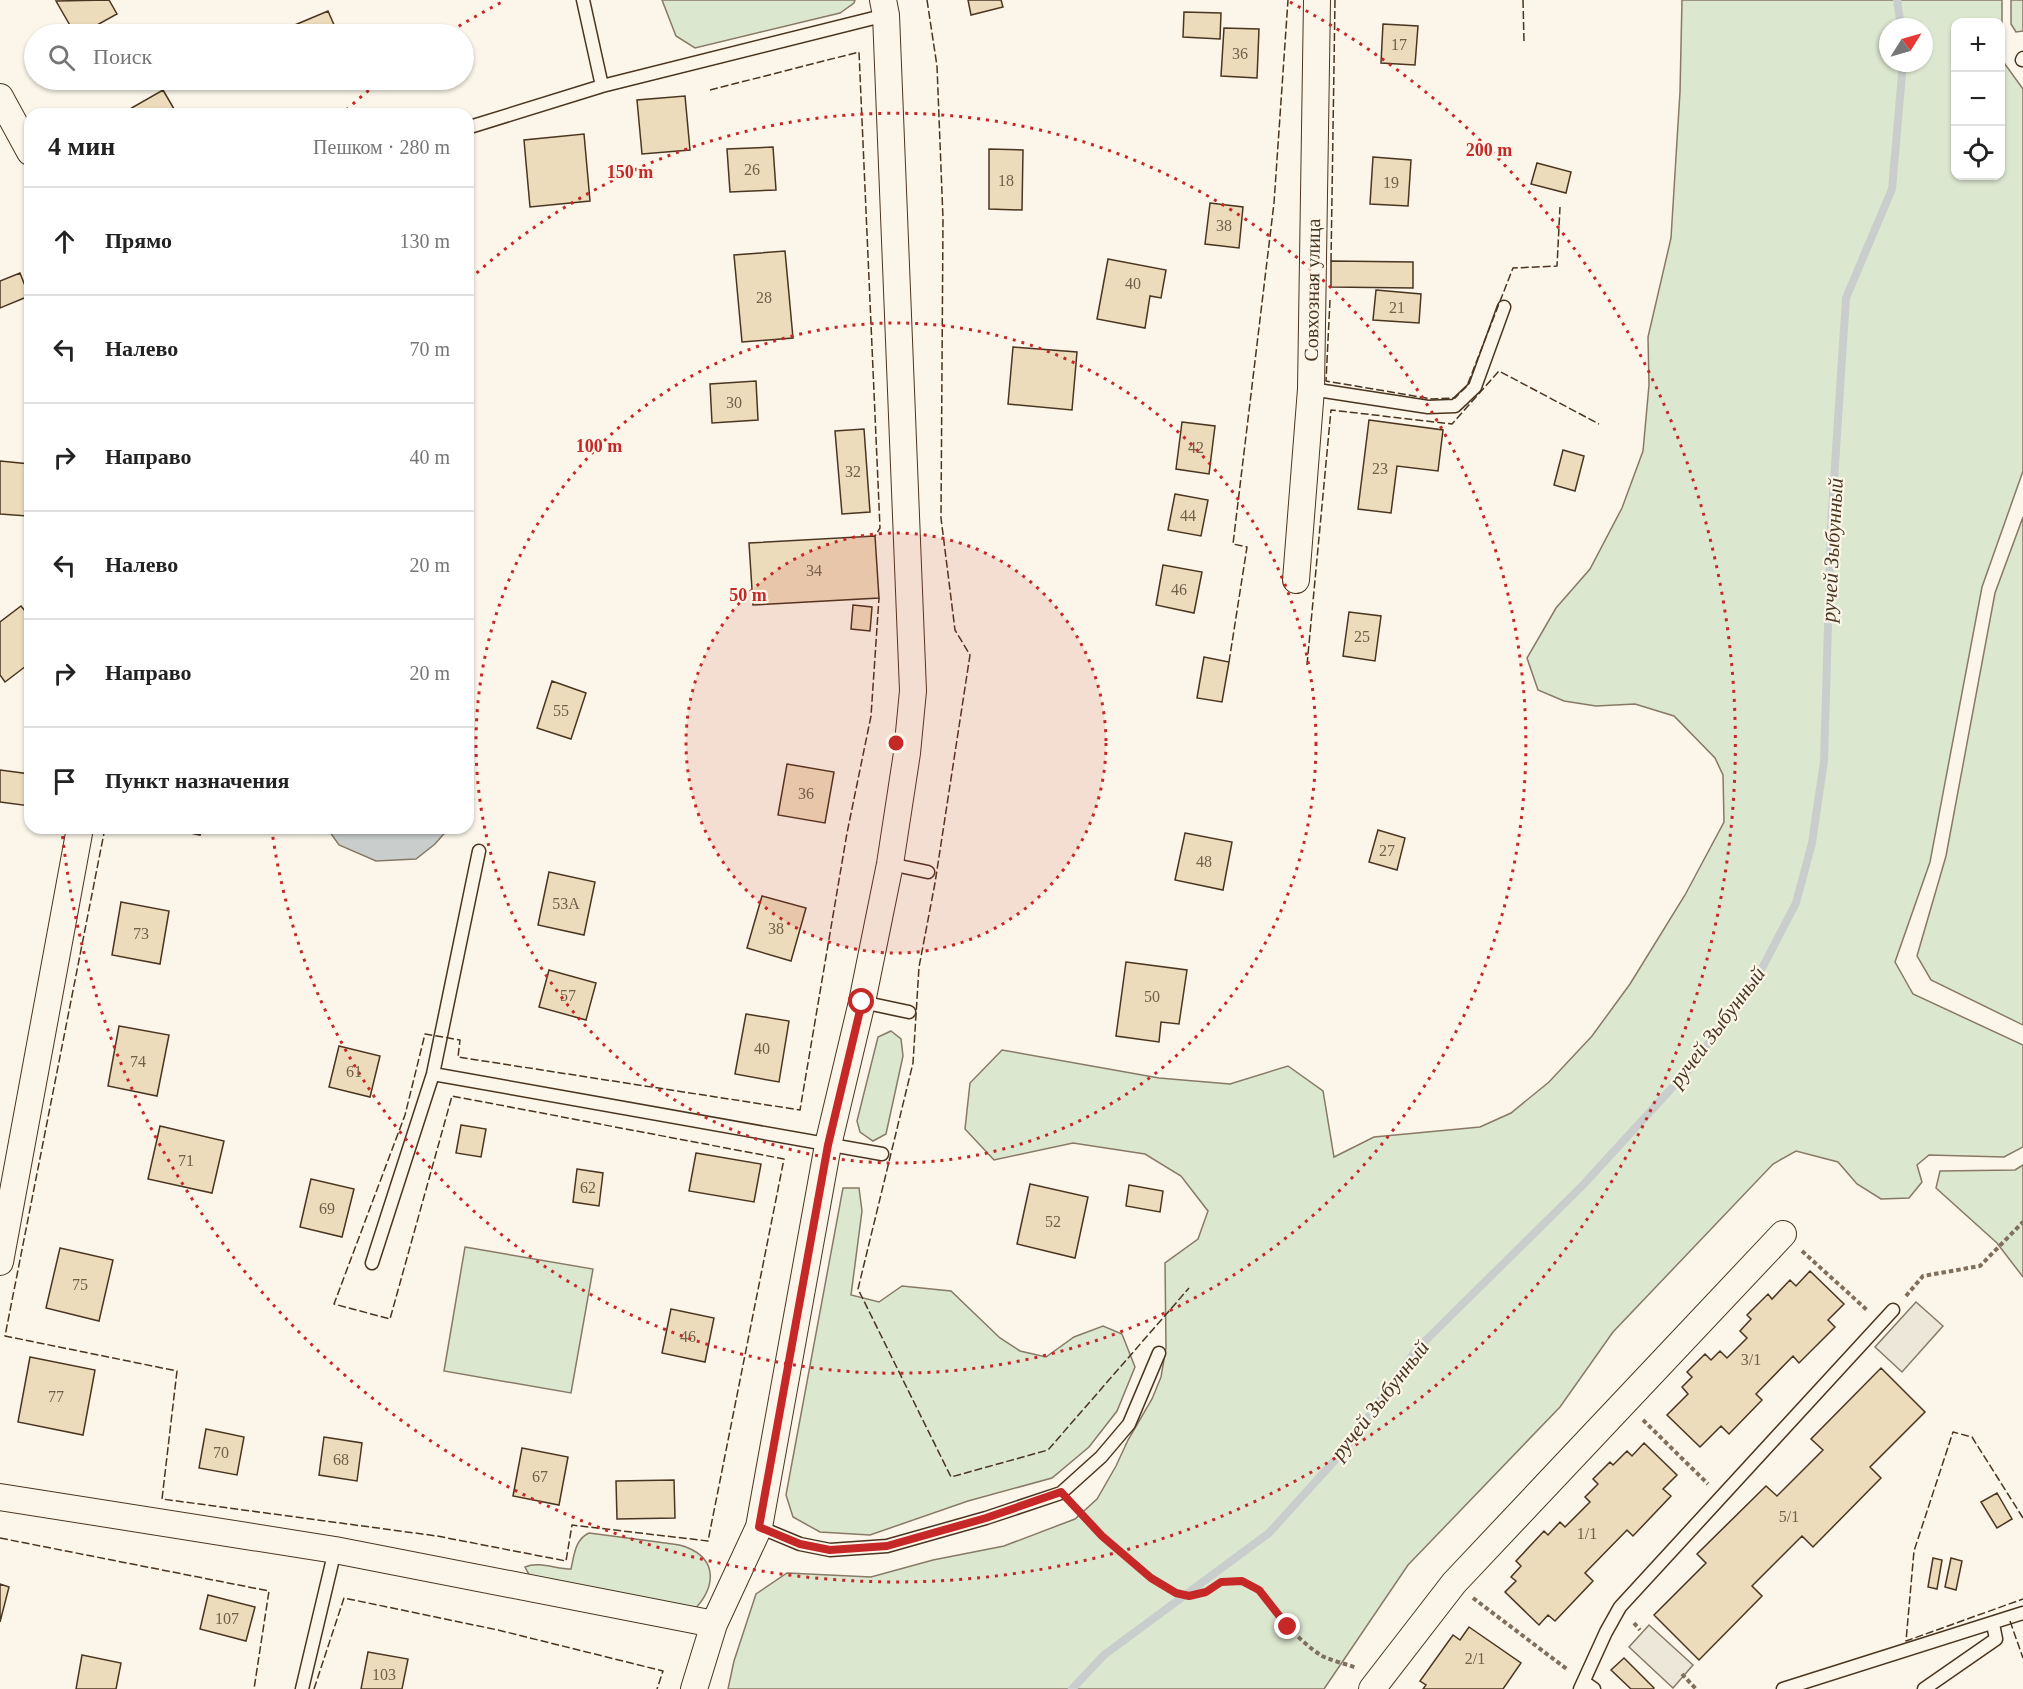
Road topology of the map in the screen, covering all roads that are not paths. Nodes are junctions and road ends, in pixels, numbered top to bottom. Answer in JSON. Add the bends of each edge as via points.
{"nodes":[{"id":1,"x":583,"y":0,"type":"edge"},
{"id":2,"x":1317,"y":0,"type":"edge"},
{"id":3,"x":884,"y":7,"type":"edge"},
{"id":4,"x":602,"y":86,"type":"junction"},
{"id":5,"x":0,"y":97,"type":"edge"},
{"id":6,"x":474,"y":126,"type":"edge"},
{"id":7,"x":24,"y":141,"type":"edge"},
{"id":8,"x":1504,"y":307,"type":"dead end"},
{"id":9,"x":1311,"y":389,"type":"junction"},
{"id":10,"x":1296,"y":580,"type":"dead end"},
{"id":11,"x":79,"y":834,"type":"edge"},
{"id":12,"x":479,"y":851,"type":"dead end"},
{"id":13,"x":890,"y":864,"type":"junction"},
{"id":14,"x":928,"y":872,"type":"dead end"},
{"id":15,"x":862,"y":1002,"type":"junction"},
{"id":16,"x":909,"y":1012,"type":"dead end"},
{"id":17,"x":433,"y":1074,"type":"junction"},
{"id":18,"x":828,"y":1145,"type":"junction"},
{"id":19,"x":882,"y":1154,"type":"dead end"},
{"id":20,"x":1783,"y":1234,"type":"road end"},
{"id":21,"x":0,"y":1262,"type":"edge"},
{"id":22,"x":372,"y":1263,"type":"dead end"},
{"id":23,"x":1893,"y":1311,"type":"road end"},
{"id":24,"x":1159,"y":1353,"type":"dead end"},
{"id":25,"x":0,"y":1497,"type":"edge"},
{"id":26,"x":759,"y":1527,"type":"junction"},
{"id":27,"x":334,"y":1550,"type":"junction"},
{"id":28,"x":2023,"y":1613,"type":"edge"},
{"id":29,"x":714,"y":1624,"type":"junction"},
{"id":30,"x":1993,"y":1624,"type":"junction"},
{"id":31,"x":1376,"y":1682,"type":"edge"},
{"id":32,"x":1586,"y":1687,"type":"edge"},
{"id":33,"x":302,"y":1689,"type":"edge"},
{"id":34,"x":694,"y":1689,"type":"edge"},
{"id":35,"x":1783,"y":1689,"type":"edge"},
{"id":36,"x":1924,"y":1689,"type":"edge"}],
"edges":[{"from":1,"to":4,"type":"lane"},
{"from":2,"to":9,"type":"street","name":"Совхозная улица"},
{"from":3,"to":4,"type":"lane"},
{"from":3,"to":13,"type":"street","via":[[913,691]]},
{"from":4,"to":6,"type":"lane"},
{"from":5,"to":7,"type":"street"},
{"from":8,"to":9,"type":"lane","via":[[1475,387],[1455,406],[1428,407]]},
{"from":9,"to":10,"type":"street","name":"Совхозная улица"},
{"from":11,"to":21,"type":"street"},
{"from":12,"to":17,"type":"lane"},
{"from":13,"to":14,"type":"lane"},
{"from":13,"to":15,"type":"street"},
{"from":15,"to":16,"type":"lane"},
{"from":15,"to":18,"type":"street"},
{"from":17,"to":18,"type":"lane"},
{"from":17,"to":22,"type":"lane"},
{"from":18,"to":19,"type":"lane"},
{"from":18,"to":26,"type":"street"},
{"from":20,"to":31,"type":"street","via":[[1454,1583]]},
{"from":23,"to":32,"type":"lane","via":[[1620,1607],[1605,1632]]},
{"from":24,"to":26,"type":"lane","via":[[1129,1424],[1101,1457],[1061,1492],[887,1546],[830,1550],[800,1544]]},
{"from":25,"to":27,"type":"street"},
{"from":26,"to":29,"type":"street"},
{"from":27,"to":29,"type":"street"},
{"from":27,"to":33,"type":"lane"},
{"from":28,"to":30,"type":"lane"},
{"from":29,"to":34,"type":"street"},
{"from":30,"to":35,"type":"lane"},
{"from":30,"to":36,"type":"lane","via":[[1996,1639]]}]}
